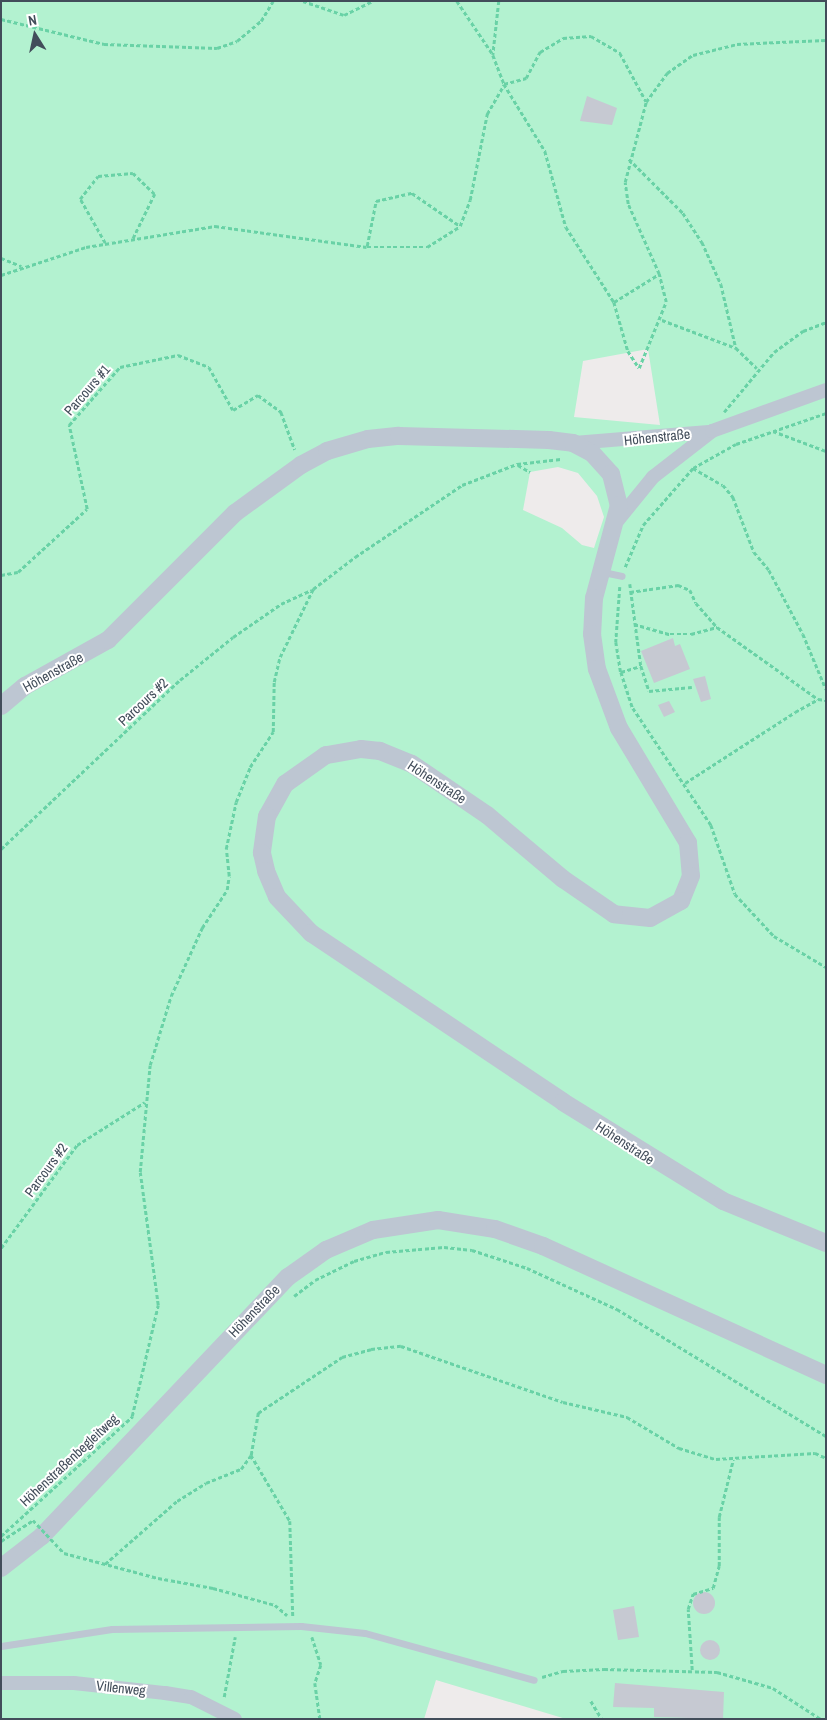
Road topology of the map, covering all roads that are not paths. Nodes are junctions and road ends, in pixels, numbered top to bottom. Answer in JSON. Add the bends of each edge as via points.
{"nodes":[{"id":1,"x":826,"y":390,"type":"edge"},
{"id":2,"x":712,"y":431,"type":"junction"},
{"id":3,"x":572,"y":444,"type":"junction"},
{"id":4,"x":618,"y":520,"type":"junction"},
{"id":5,"x":599,"y":571,"type":"junction"},
{"id":6,"x":622,"y":576,"type":"road end"},
{"id":7,"x":1,"y":706,"type":"edge"},
{"id":8,"x":826,"y":1243,"type":"edge"},
{"id":9,"x":826,"y":1375,"type":"edge"},
{"id":10,"x":1,"y":1568,"type":"edge"},
{"id":11,"x":1,"y":1646,"type":"edge"},
{"id":12,"x":534,"y":1680,"type":"road end"},
{"id":13,"x":1,"y":1683,"type":"edge"},
{"id":14,"x":235,"y":1719,"type":"edge"}],
"edges":[{"from":1,"to":2,"type":"street","name":"Höhenstraße"},
{"from":2,"to":3,"type":"street","name":"Höhenstraße"},
{"from":2,"to":4,"type":"street","name":"Höhenstraße","via":[[653,477]]},
{"from":3,"to":4,"type":"street","name":"Höhenstraße","via":[[592,453],[607,467],[615,482]]},
{"from":3,"to":7,"type":"street","name":"Höhenstraße","via":[[536,439],[399,436],[349,444],[301,465],[252,498],[204,540],[108,640],[25,686]]},
{"from":4,"to":5,"type":"street","name":"Höhenstraße"},
{"from":5,"to":6,"type":"lane"},
{"from":5,"to":8,"type":"street","name":"Höhenstraße","via":[[592,634],[605,698],[682,831],[691,854],[688,890],[676,905],[661,914],[638,919],[604,909],[487,815],[434,778],[396,756],[361,749],[326,754],[285,784],[266,816],[262,853],[266,871],[282,904],[310,933],[563,1102],[723,1201]]},
{"from":9,"to":10,"type":"street","name":"Höhenstraße","via":[[543,1246],[495,1229],[438,1220],[373,1230],[306,1262],[266,1298],[42,1536]]},
{"from":11,"to":12,"type":"lane","via":[[112,1629],[301,1626],[365,1633]]},
{"from":13,"to":14,"type":"street","name":"Villenweg","via":[[74,1683],[165,1693],[190,1697]]}]}
